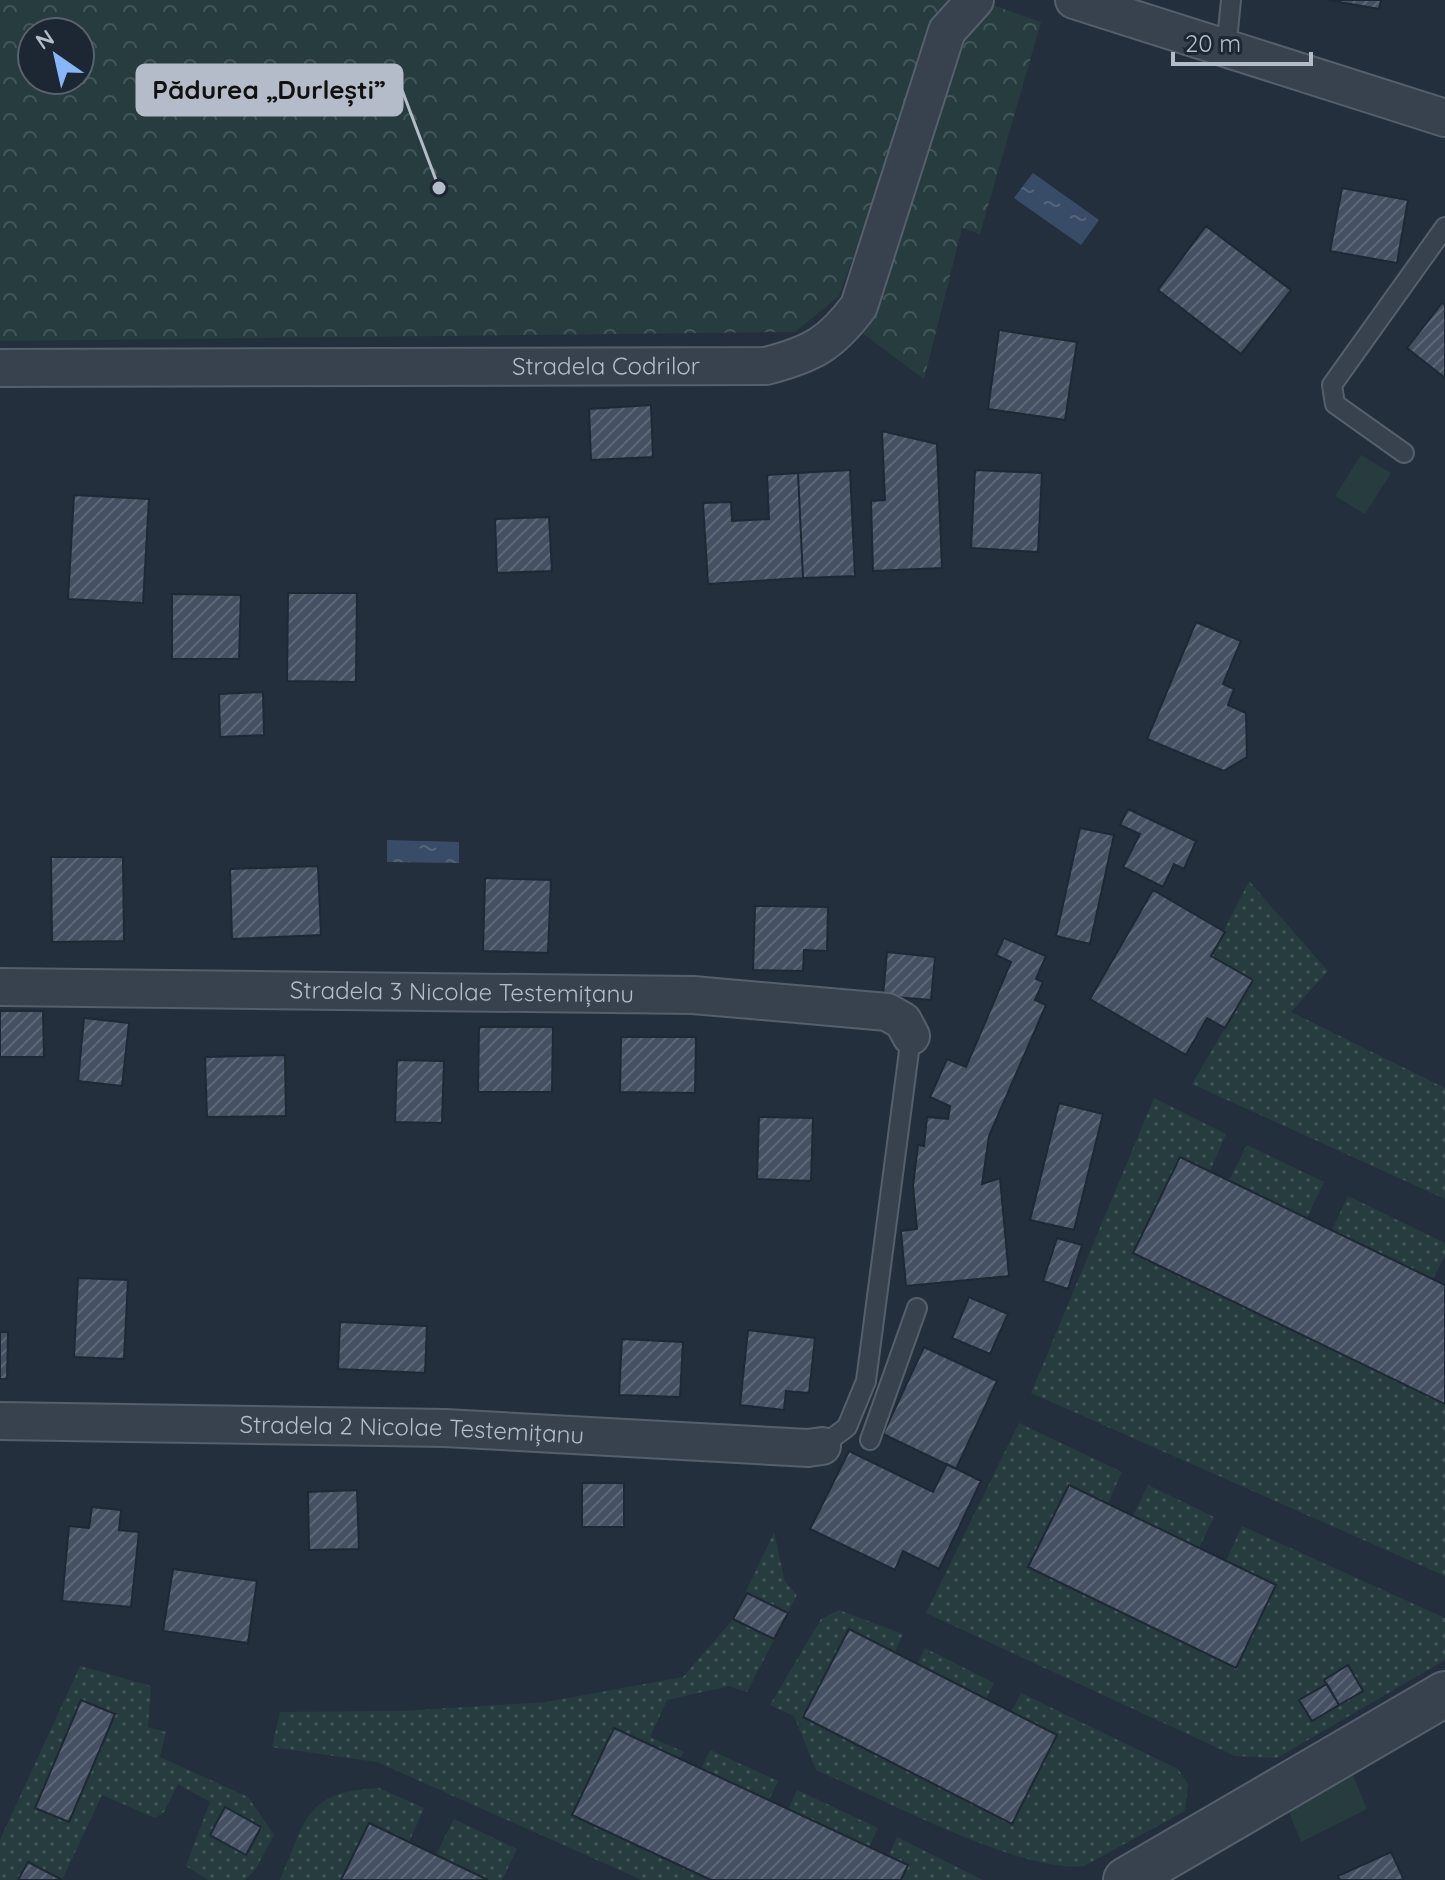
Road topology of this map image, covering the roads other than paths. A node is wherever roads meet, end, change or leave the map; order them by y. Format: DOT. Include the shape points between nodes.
graph roads {
  1 [pos="975,0"];
  2 [pos="1074,0"];
  3 [pos="1231,0"];
  4 [pos="1226,51"];
  5 [pos="1445,118"];
  6 [pos="1445,227"];
  7 [pos="0,368"];
  8 [pos="1404,453"];
  9 [pos="0,987"];
  10 [pos="911,1036"];
  11 [pos="917,1308"];
  12 [pos="0,1421"];
  13 [pos="870,1440"];
  14 [pos="822,1446"];
  15 [pos="1445,1694"];
  16 [pos="1126,1880"];
  1 -- 7 [label="street, Stradela Codrilor" via="947,31 859,306 839,333 807,356 766,366"];
  2 -- 4 [label="street"];
  3 -- 4 [label="lane"];
  4 -- 5 [label="street"];
  6 -- 8 [label="lane" via="1332,385 1335,404"];
  9 -- 10 [label="street, Stradela 3 Nicolae Testemițanu" via="693,995 887,1012 903,1021"];
  10 -- 14 [label="lane" via="866,1381 847,1427"];
  11 -- 13 [label="lane"];
  12 -- 14 [label="street, Stradela 2 Nicolae Testemițanu" via="445,1428"];
  15 -- 16 [label="street"];
}
